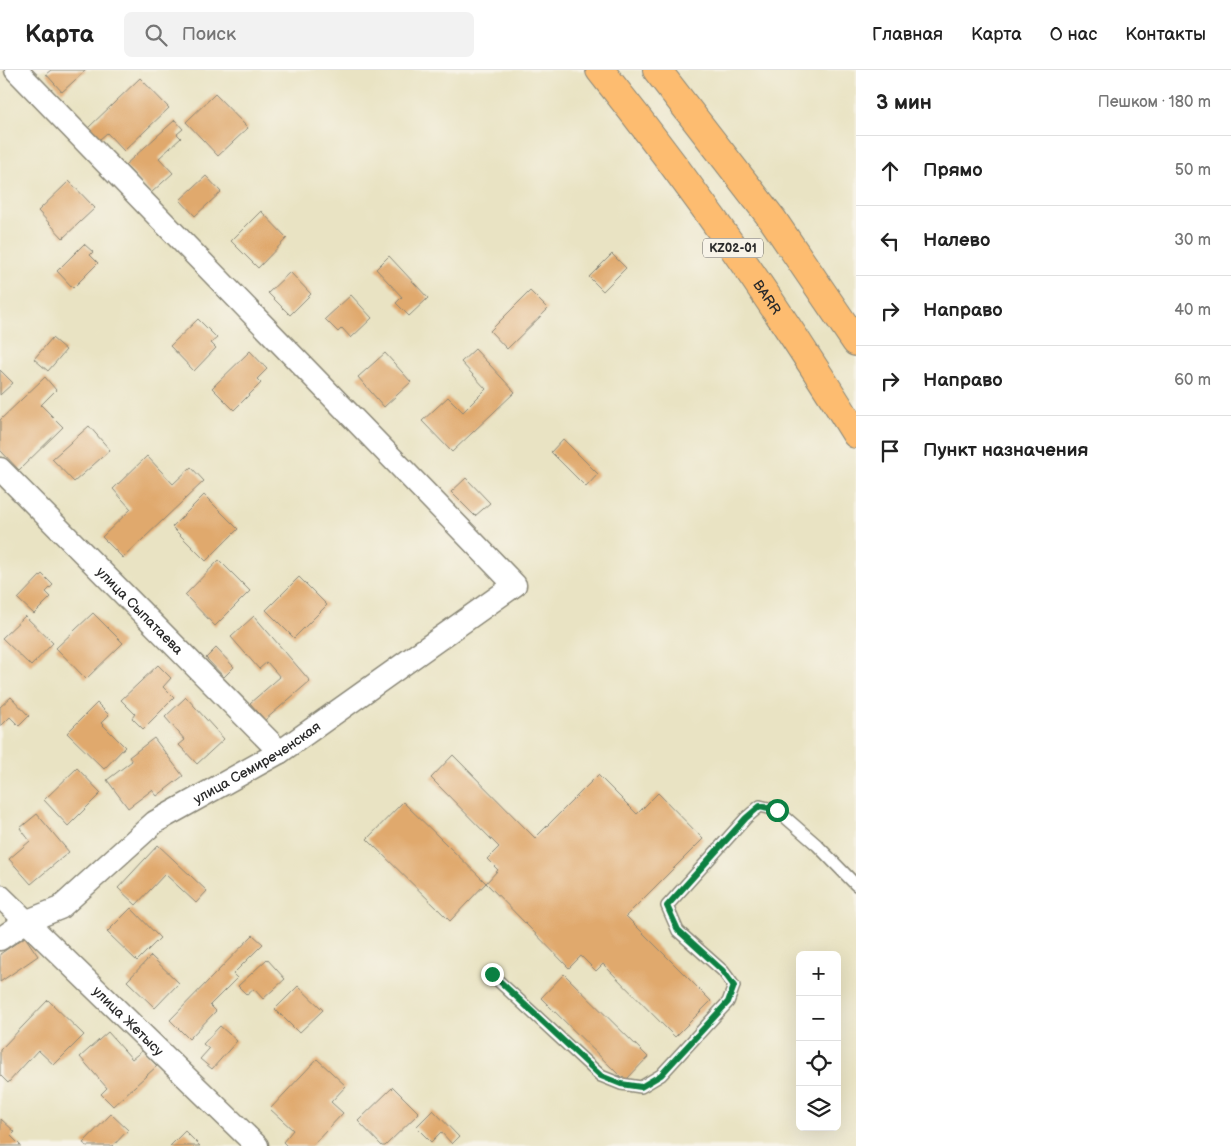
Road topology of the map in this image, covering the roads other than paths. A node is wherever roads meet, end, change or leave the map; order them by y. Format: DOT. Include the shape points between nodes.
graph roads {
  1 [pos="16,70"];
  2 [pos="600,70"];
  3 [pos="657,70"];
  4 [pos="856,342"];
  5 [pos="856,434"];
  6 [pos="0,469"];
  7 [pos="280,752"];
  8 [pos="856,885"];
  9 [pos="0,896"];
  10 [pos="25,922"];
  11 [pos="0,939"];
  12 [pos="492,974"];
  13 [pos="257,1146"];
  1 -- 7 [label="street, улица Семиреченская" via="515,585"];
  2 -- 5 [label="highway, BARR / KZ02-01" via="716,224 790,330"];
  3 -- 4 [label="highway, KZ02-01" via="773,220"];
  6 -- 7 [label="street, улица Сыпатаева"];
  7 -- 10 [label="street, улица Семиреченская" via="155,822 60,908"];
  8 -- 12 [label="lane" via="777,810 760,806 746,818 667,906 678,930 718,966 734,986 728,1002 661,1075 641,1087 601,1076"];
  9 -- 10 [label="street, улица Жетысу"];
  10 -- 11 [label="street, улица Семиреченская"];
  10 -- 13 [label="street, улица Жетысу"];
}
